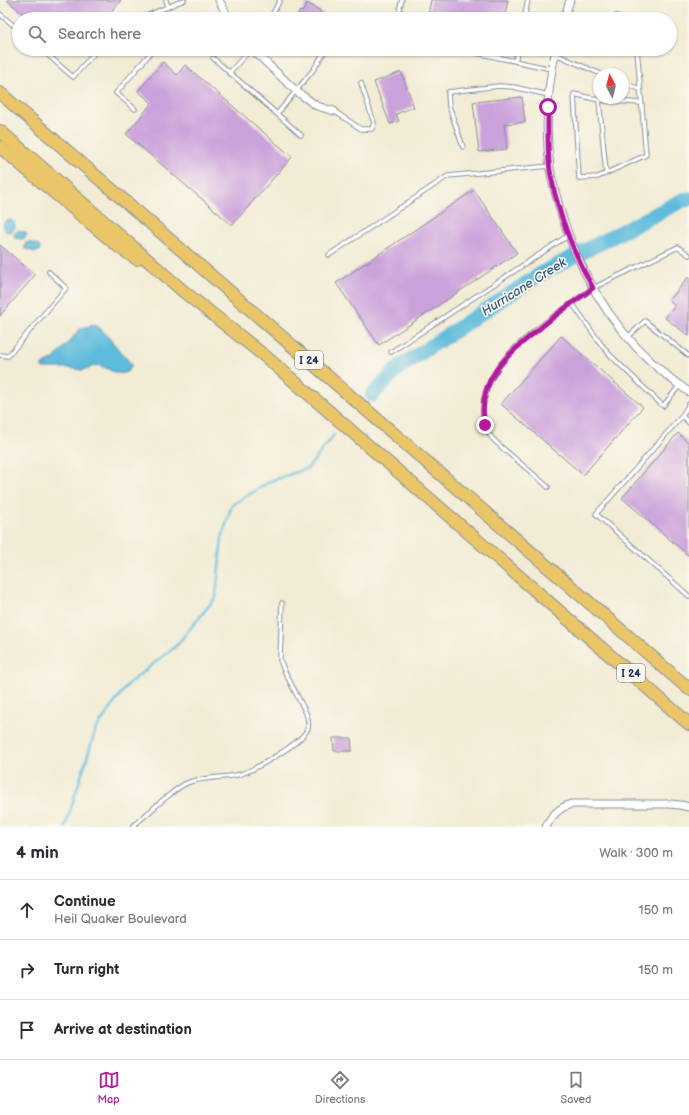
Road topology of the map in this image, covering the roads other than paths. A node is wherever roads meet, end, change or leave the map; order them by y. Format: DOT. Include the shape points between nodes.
graph roads {
  1 [pos="166,0"];
  2 [pos="184,0"];
  3 [pos="219,0"];
  4 [pos="280,0"];
  5 [pos="402,0"];
  6 [pos="528,0"];
  7 [pos="570,0"];
  8 [pos="168,7"];
  9 [pos="156,12"];
  10 [pos="225,12"];
  11 [pos="274,12"];
  12 [pos="400,12"];
  13 [pos="525,12"];
  14 [pos="566,12"];
  15 [pos="0,14"];
  16 [pos="12,24"];
  17 [pos="49,56"];
  18 [pos="92,56"];
  19 [pos="148,56"];
  20 [pos="245,56"];
  21 [pos="258,56"];
  22 [pos="322,56"];
  23 [pos="491,56"];
  24 [pos="516,56"];
  25 [pos="555,56"];
  26 [pos="564,56"];
  27 [pos="638,56"];
  28 [pos="213,58"];
  29 [pos="515,61"];
  30 [pos="552,69"];
  31 [pos="593,70"];
  32 [pos="230,73"];
  33 [pos="361,83"];
  34 [pos="629,84"];
  35 [pos="640,89"];
  36 [pos="296,91"];
  37 [pos="0,93"];
  38 [pos="549,95"];
  39 [pos="593,99"];
  40 [pos="629,102"];
  41 [pos="642,103"];
  42 [pos="599,104"];
  43 [pos="135,109"];
  44 [pos="334,111"];
  45 [pos="277,114"];
  46 [pos="0,131"];
  47 [pos="301,135"];
  48 [pos="0,147"];
  49 [pos="463,147"];
  50 [pos="550,166"];
  51 [pos="606,173"];
  52 [pos="569,235"];
  53 [pos="330,255"];
  54 [pos="689,256"];
  55 [pos="49,272"];
  56 [pos="593,288"];
  57 [pos="184,292"];
  58 [pos="572,303"];
  59 [pos="627,337"];
  60 [pos="391,352"];
  61 [pos="0,355"];
  62 [pos="689,356"];
  63 [pos="680,385"];
  64 [pos="689,392"];
  65 [pos="689,404"];
  66 [pos="682,416"];
  67 [pos="689,422"];
  68 [pos="548,486"];
  69 [pos="689,596"];
  70 [pos="282,603"];
  71 [pos="689,689"];
  72 [pos="689,724"];
  73 [pos="689,807"];
  74 [pos="132,827"];
  75 [pos="546,827"];
  1 -- 8 [label="lane"];
  2 -- 8 [label="lane"];
  3 -- 10 [label="street"];
  4 -- 11 [label="lane"];
  5 -- 12 [label="lane"];
  6 -- 13 [label="lane"];
  7 -- 14 [label="street"];
  8 -- 9 [label="lane"];
  15 -- 16 [label="lane"];
  17 -- 18 [label="lane" via="73,77"];
  19 -- 43 [label="lane" via="116,93"];
  20 -- 32 [label="lane"];
  21 -- 36 [label="street"];
  22 -- 36 [label="lane"];
  23 -- 29 [label="lane"];
  24 -- 29 [label="lane"];
  25 -- 30 [label="street"];
  26 -- 31 [label="lane"];
  27 -- 35 [label="lane"];
  28 -- 32 [label="lane"];
  29 -- 30 [label="lane"];
  30 -- 38 [label="street"];
  32 -- 45 [label="lane"];
  33 -- 44 [label="lane" via="374,124 372,129 361,129"];
  34 -- 35 [label="lane"];
  35 -- 41 [label="lane"];
  36 -- 44 [label="street" via="317,106"];
  36 -- 45 [label="lane"];
  37 -- 71 [label="highway, I 24"];
  38 -- 49 [label="lane" via="499,86 448,92 449,106"];
  38 -- 50 [label="street"];
  39 -- 51 [label="lane" via="574,94 579,178 598,177"];
  40 -- 41 [label="lane"];
  41 -- 51 [label="lane" via="646,155"];
  42 -- 51 [label="lane"];
  45 -- 47 [label="lane"];
  46 -- 57 [label="highway, I 24"];
  48 -- 57 [label="highway" via="119,247"];
  50 -- 52 [label="street"];
  50 -- 53 [label="lane" via="448,176"];
  52 -- 56 [label="street" via="578,260"];
  52 -- 60 [label="lane"];
  54 -- 56 [label="lane" via="678,247"];
  55 -- 61 [label="lane" via="66,288 8,356"];
  56 -- 58 [label="lane"];
  56 -- 59 [label="street"];
  57 -- 72 [label="highway, I 24" via="266,357"];
  58 -- 63 [label="lane" via="610,354 663,406"];
  58 -- 68 [label="lane" via="507,356 491,379 483,403 483,418 493,439"];
  59 -- 62 [label="lane" via="645,321"];
  59 -- 63 [label="street" via="647,359"];
  63 -- 64 [label="street"];
  65 -- 66 [label="lane"];
  66 -- 67 [label="lane"];
  66 -- 69 [label="lane" via="596,514"];
  70 -- 74 [label="lane" via="280,660 306,712 307,730 284,751 258,767 237,775 182,785"];
  73 -- 75 [label="street" via="669,804 571,804 553,814"];
}
